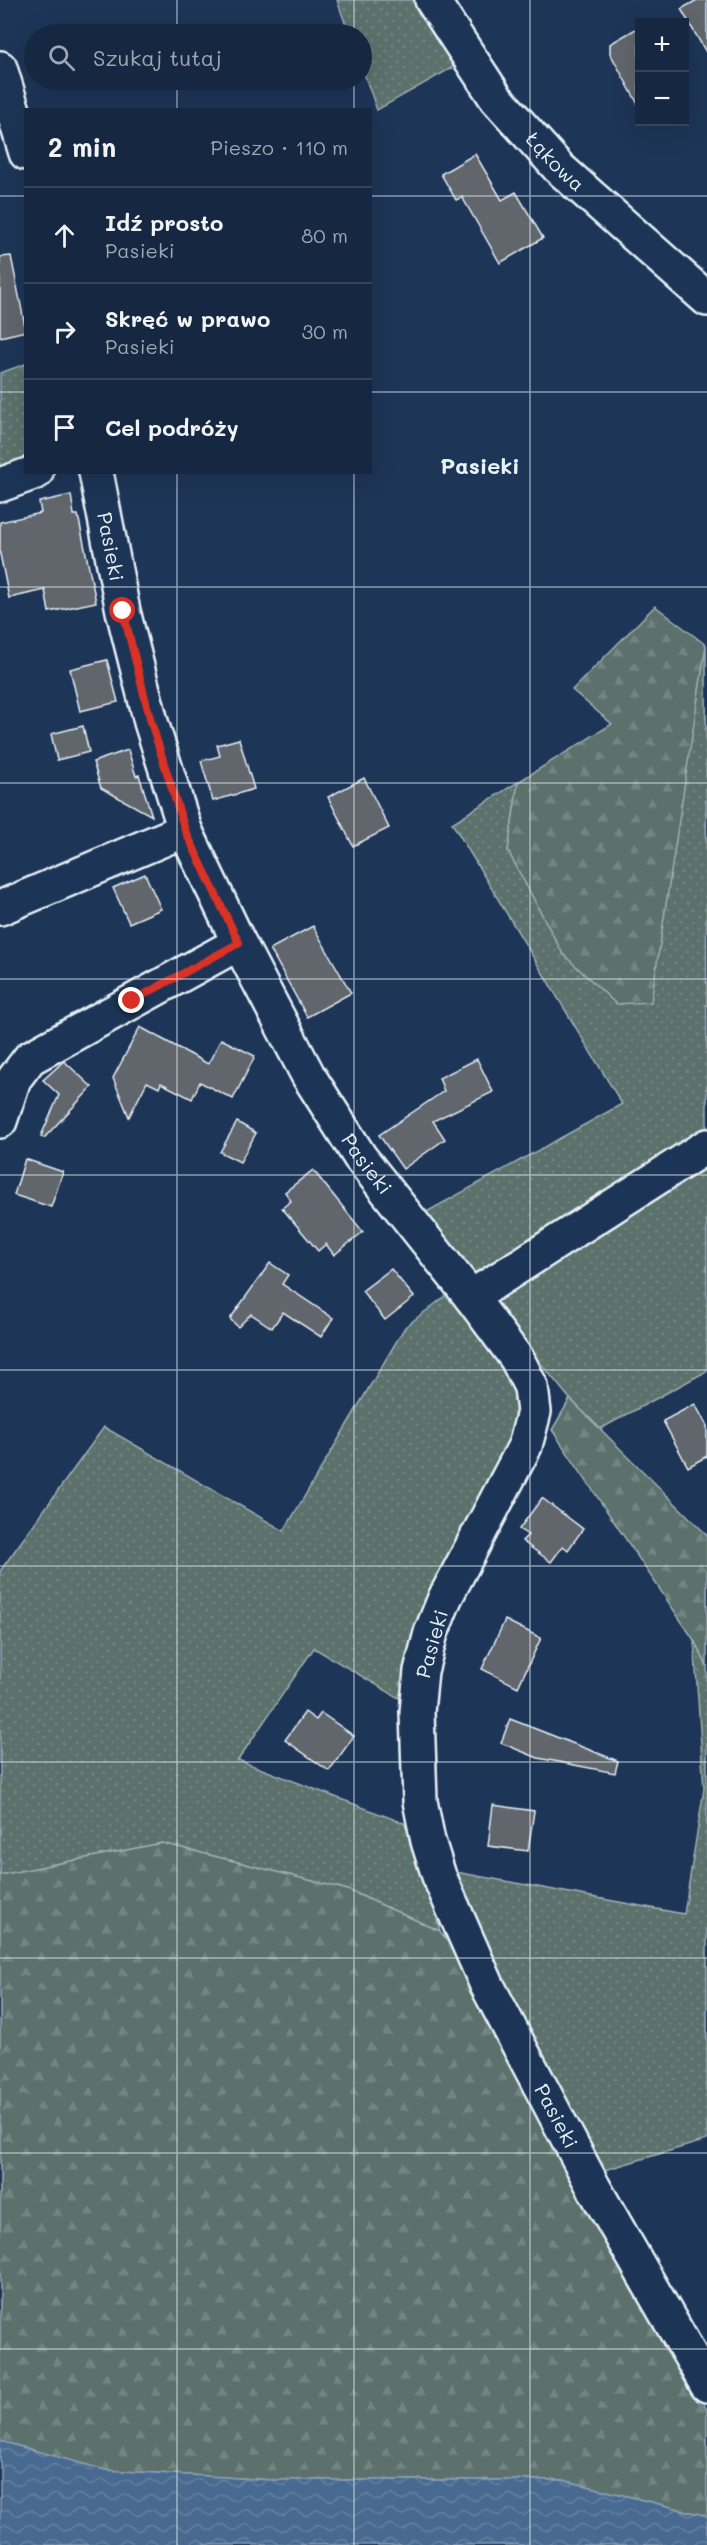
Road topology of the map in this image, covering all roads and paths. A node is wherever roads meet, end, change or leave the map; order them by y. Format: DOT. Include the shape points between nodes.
graph roads {
  1 [pos="432,0"];
  2 [pos="0,68"];
  3 [pos="24,146"];
  4 [pos="707,298"];
  5 [pos="30,474"];
  6 [pos="96,474"];
  7 [pos="0,485"];
  8 [pos="185,830"];
  9 [pos="0,908"];
  10 [pos="239,943"];
  11 [pos="0,1121"];
  12 [pos="707,1146"];
  13 [pos="471,1297"];
  14 [pos="707,2385"];
  1 -- 4 [label="street, Łąkowa" via="496,98 559,168"];
  2 -- 3 [label="street"];
  5 -- 7 [label="street"];
  6 -- 8 [label="street, Pasieki" via="151,722"];
  8 -- 9 [label="street"];
  8 -- 10 [label="street, Pasieki"];
  10 -- 11 [label="street" via="30,1058 14,1079"];
  10 -- 13 [label="street, Pasieki" via="308,1075 360,1157"];
  12 -- 13 [label="street"];
  13 -- 14 [label="street, Pasieki" via="517,1359 531,1387 534,1412 525,1446 445,1598 421,1671 417,1712 420,1801 428,1841 439,1876 487,1984 594,2188"];
}
